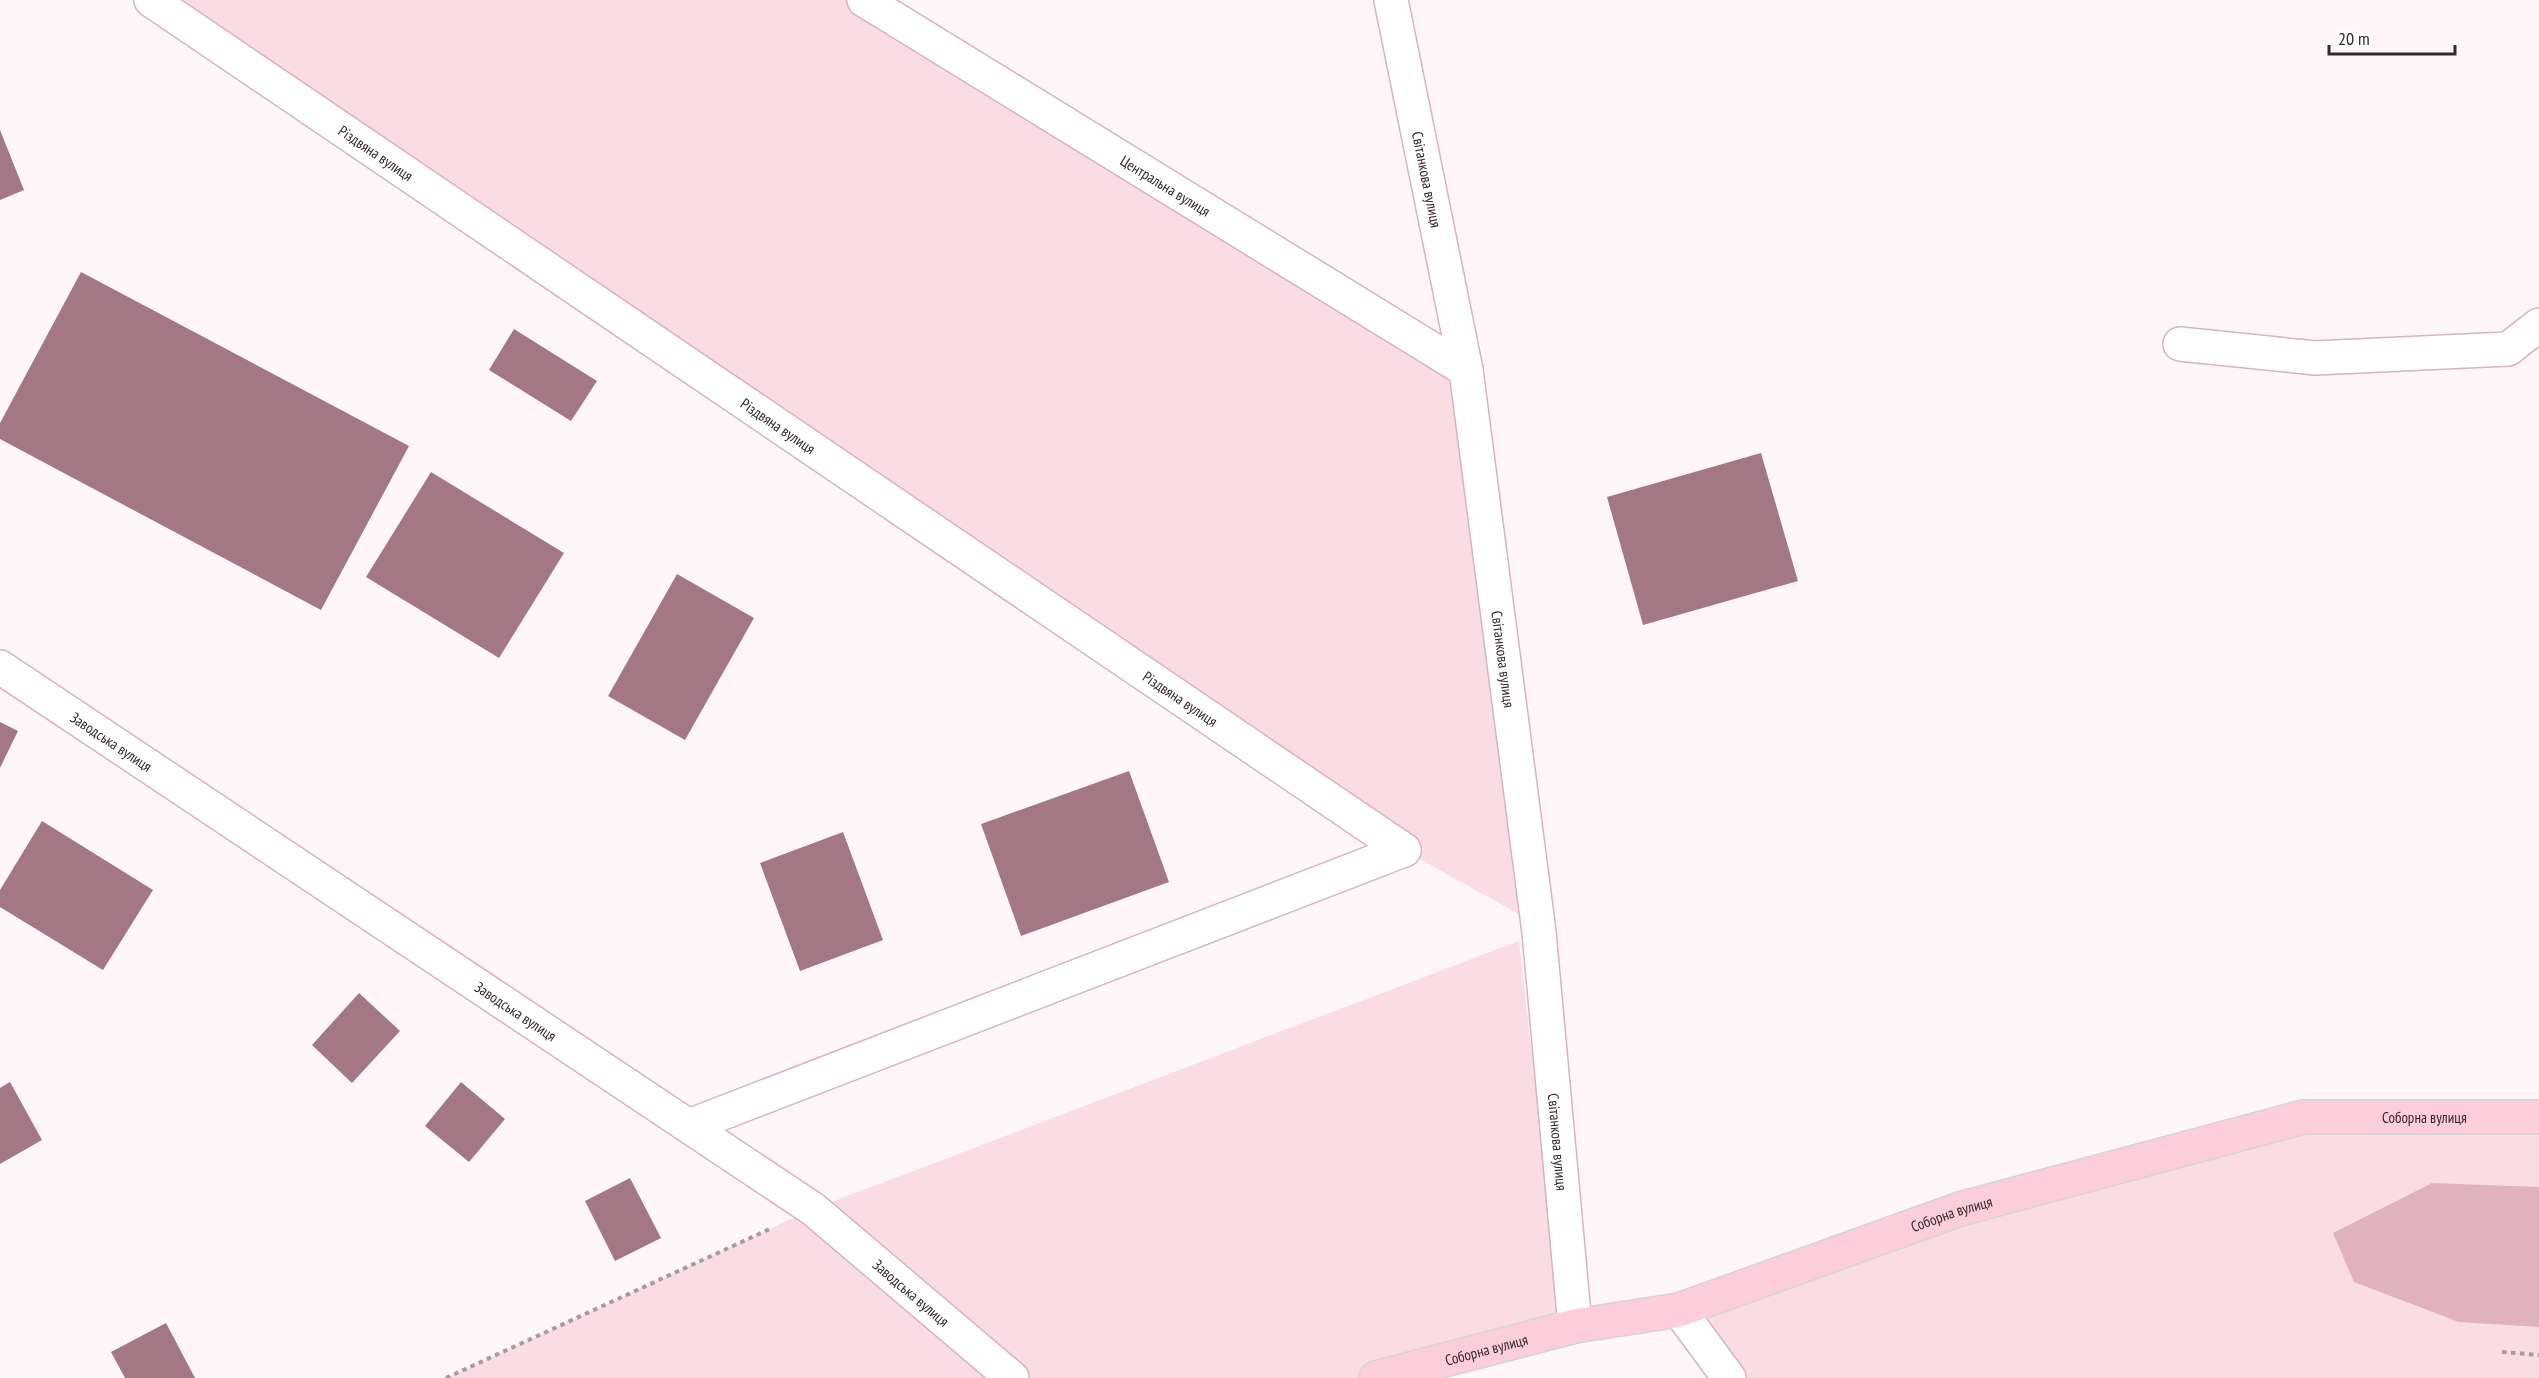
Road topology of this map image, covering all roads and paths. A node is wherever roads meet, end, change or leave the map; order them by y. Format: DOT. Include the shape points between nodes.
graph roads {
  1 [pos="151,0"];
  2 [pos="864,0"];
  3 [pos="1391,0"];
  4 [pos="2539,325"];
  5 [pos="2180,344"];
  6 [pos="1466,370"];
  7 [pos="0,668"];
  8 [pos="2539,1117"];
  9 [pos="689,1126"];
  10 [pos="813,1209"];
  11 [pos="1679,1310"];
  12 [pos="1575,1326"];
  13 [pos="2502,1352"];
  14 [pos="2539,1355"];
  15 [pos="446,1378"];
  16 [pos="1012,1378"];
  17 [pos="1376,1378"];
  18 [pos="1730,1378"];
  1 -- 9 [label="street, Різдвяна вулиця" via="1404,850"];
  2 -- 6 [label="street, Центральна вулиця"];
  3 -- 6 [label="street, Світанкова вулиця"];
  4 -- 5 [label="street" via="2508,349 2315,358"];
  6 -- 12 [label="street, Світанкова вулиця" via="1539,932"];
  7 -- 9 [label="street, Заводська вулиця"];
  8 -- 11 [label="main road, Соборна вулиця" via="2303,1117 1960,1209"];
  9 -- 10 [label="street, Заводська вулиця"];
  10 -- 15 [label="path"];
  10 -- 16 [label="street, Заводська вулиця"];
  11 -- 12 [label="main road, Соборна вулиця"];
  11 -- 18 [label="street"];
  12 -- 17 [label="main road, Соборна вулиця"];
  13 -- 14 [label="path"];
}
